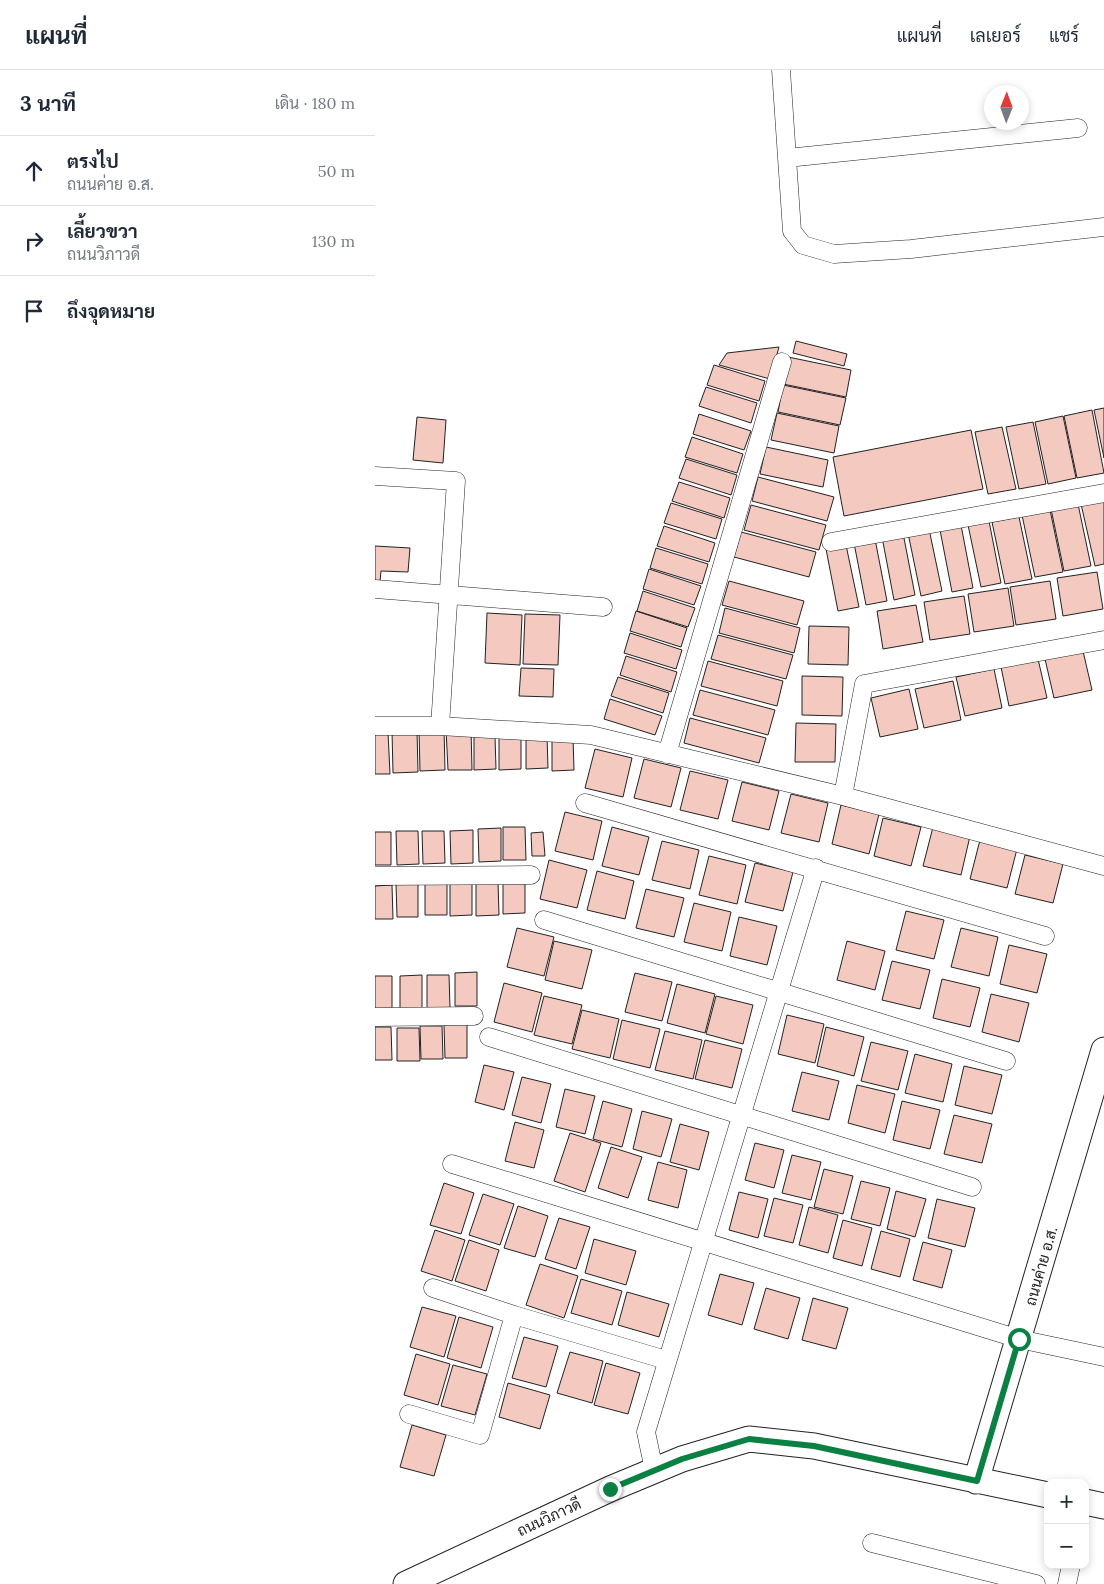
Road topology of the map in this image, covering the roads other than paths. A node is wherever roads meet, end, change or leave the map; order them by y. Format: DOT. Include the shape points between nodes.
graph roads {
  1 [pos="781,70"];
  2 [pos="1079,128"];
  3 [pos="787,158"];
  4 [pos="1104,227"];
  5 [pos="782,362"];
  6 [pos="375,476"];
  7 [pos="1104,493"];
  8 [pos="831,542"];
  9 [pos="375,589"];
  10 [pos="448,595"];
  11 [pos="603,607"];
  12 [pos="1104,640"];
  13 [pos="375,726"];
  14 [pos="440,726"];
  15 [pos="667,754"];
  16 [pos="843,796"];
  17 [pos="585,803"];
  18 [pos="1104,866"];
  19 [pos="816,868"];
  20 [pos="531,875"];
  21 [pos="375,876"];
  22 [pos="543,920"];
  23 [pos="1045,936"];
  24 [pos="779,992"];
  25 [pos="474,1016"];
  26 [pos="375,1017"];
  27 [pos="489,1037"];
  28 [pos="1104,1050"];
  29 [pos="1006,1060"];
  30 [pos="741,1116"];
  31 [pos="452,1164"];
  32 [pos="973,1187"];
  33 [pos="703,1243"];
  34 [pos="433,1288"];
  35 [pos="514,1316"];
  36 [pos="1019,1339"];
  37 [pos="1104,1357"];
  38 [pos="667,1360"];
  39 [pos="409,1414"];
  40 [pos="654,1470"];
  41 [pos="977,1481"];
  42 [pos="1044,1494"];
  43 [pos="872,1543"];
  44 [pos="1070,1569"];
  45 [pos="405,1584"];
  46 [pos="1037,1584"];
  47 [pos="1067,1584"];
  1 -- 3 [label="street"];
  2 -- 3 [label="street"];
  3 -- 4 [label="street" via="792,231 803,245 834,254 911,249"];
  5 -- 15 [label="street"];
  6 -- 10 [label="street" via="456,481"];
  7 -- 8 [label="street"];
  9 -- 10 [label="street"];
  10 -- 11 [label="street"];
  10 -- 14 [label="street"];
  12 -- 16 [label="street" via="864,684"];
  13 -- 14 [label="street"];
  14 -- 15 [label="street" via="591,735"];
  15 -- 16 [label="street"];
  16 -- 18 [label="street"];
  17 -- 19 [label="street"];
  19 -- 23 [label="street"];
  19 -- 24 [label="street"];
  20 -- 21 [label="street"];
  22 -- 24 [label="street"];
  24 -- 29 [label="street"];
  24 -- 30 [label="street"];
  25 -- 26 [label="street"];
  27 -- 30 [label="street"];
  28 -- 36 [label="street, ถนนค่าย อ.ส."];
  30 -- 32 [label="street"];
  30 -- 33 [label="street"];
  31 -- 33 [label="street"];
  33 -- 36 [label="street"];
  33 -- 38 [label="street"];
  34 -- 35 [label="street"];
  35 -- 38 [label="street"];
  35 -- 39 [label="street" via="480,1435"];
  36 -- 37 [label="street"];
  36 -- 41 [label="street, ถนนค่าย อ.ส."];
  38 -- 40 [label="street" via="646,1432"];
  40 -- 41 [label="street, ถนนวิภาวดี" via="749,1439 814,1446"];
  40 -- 45 [label="street, ถนนวิภาวดี"];
  41 -- 42 [label="street, ถนนวิภาวดี"];
  43 -- 46 [label="street"];
  44 -- 47 [label="street"];
}
